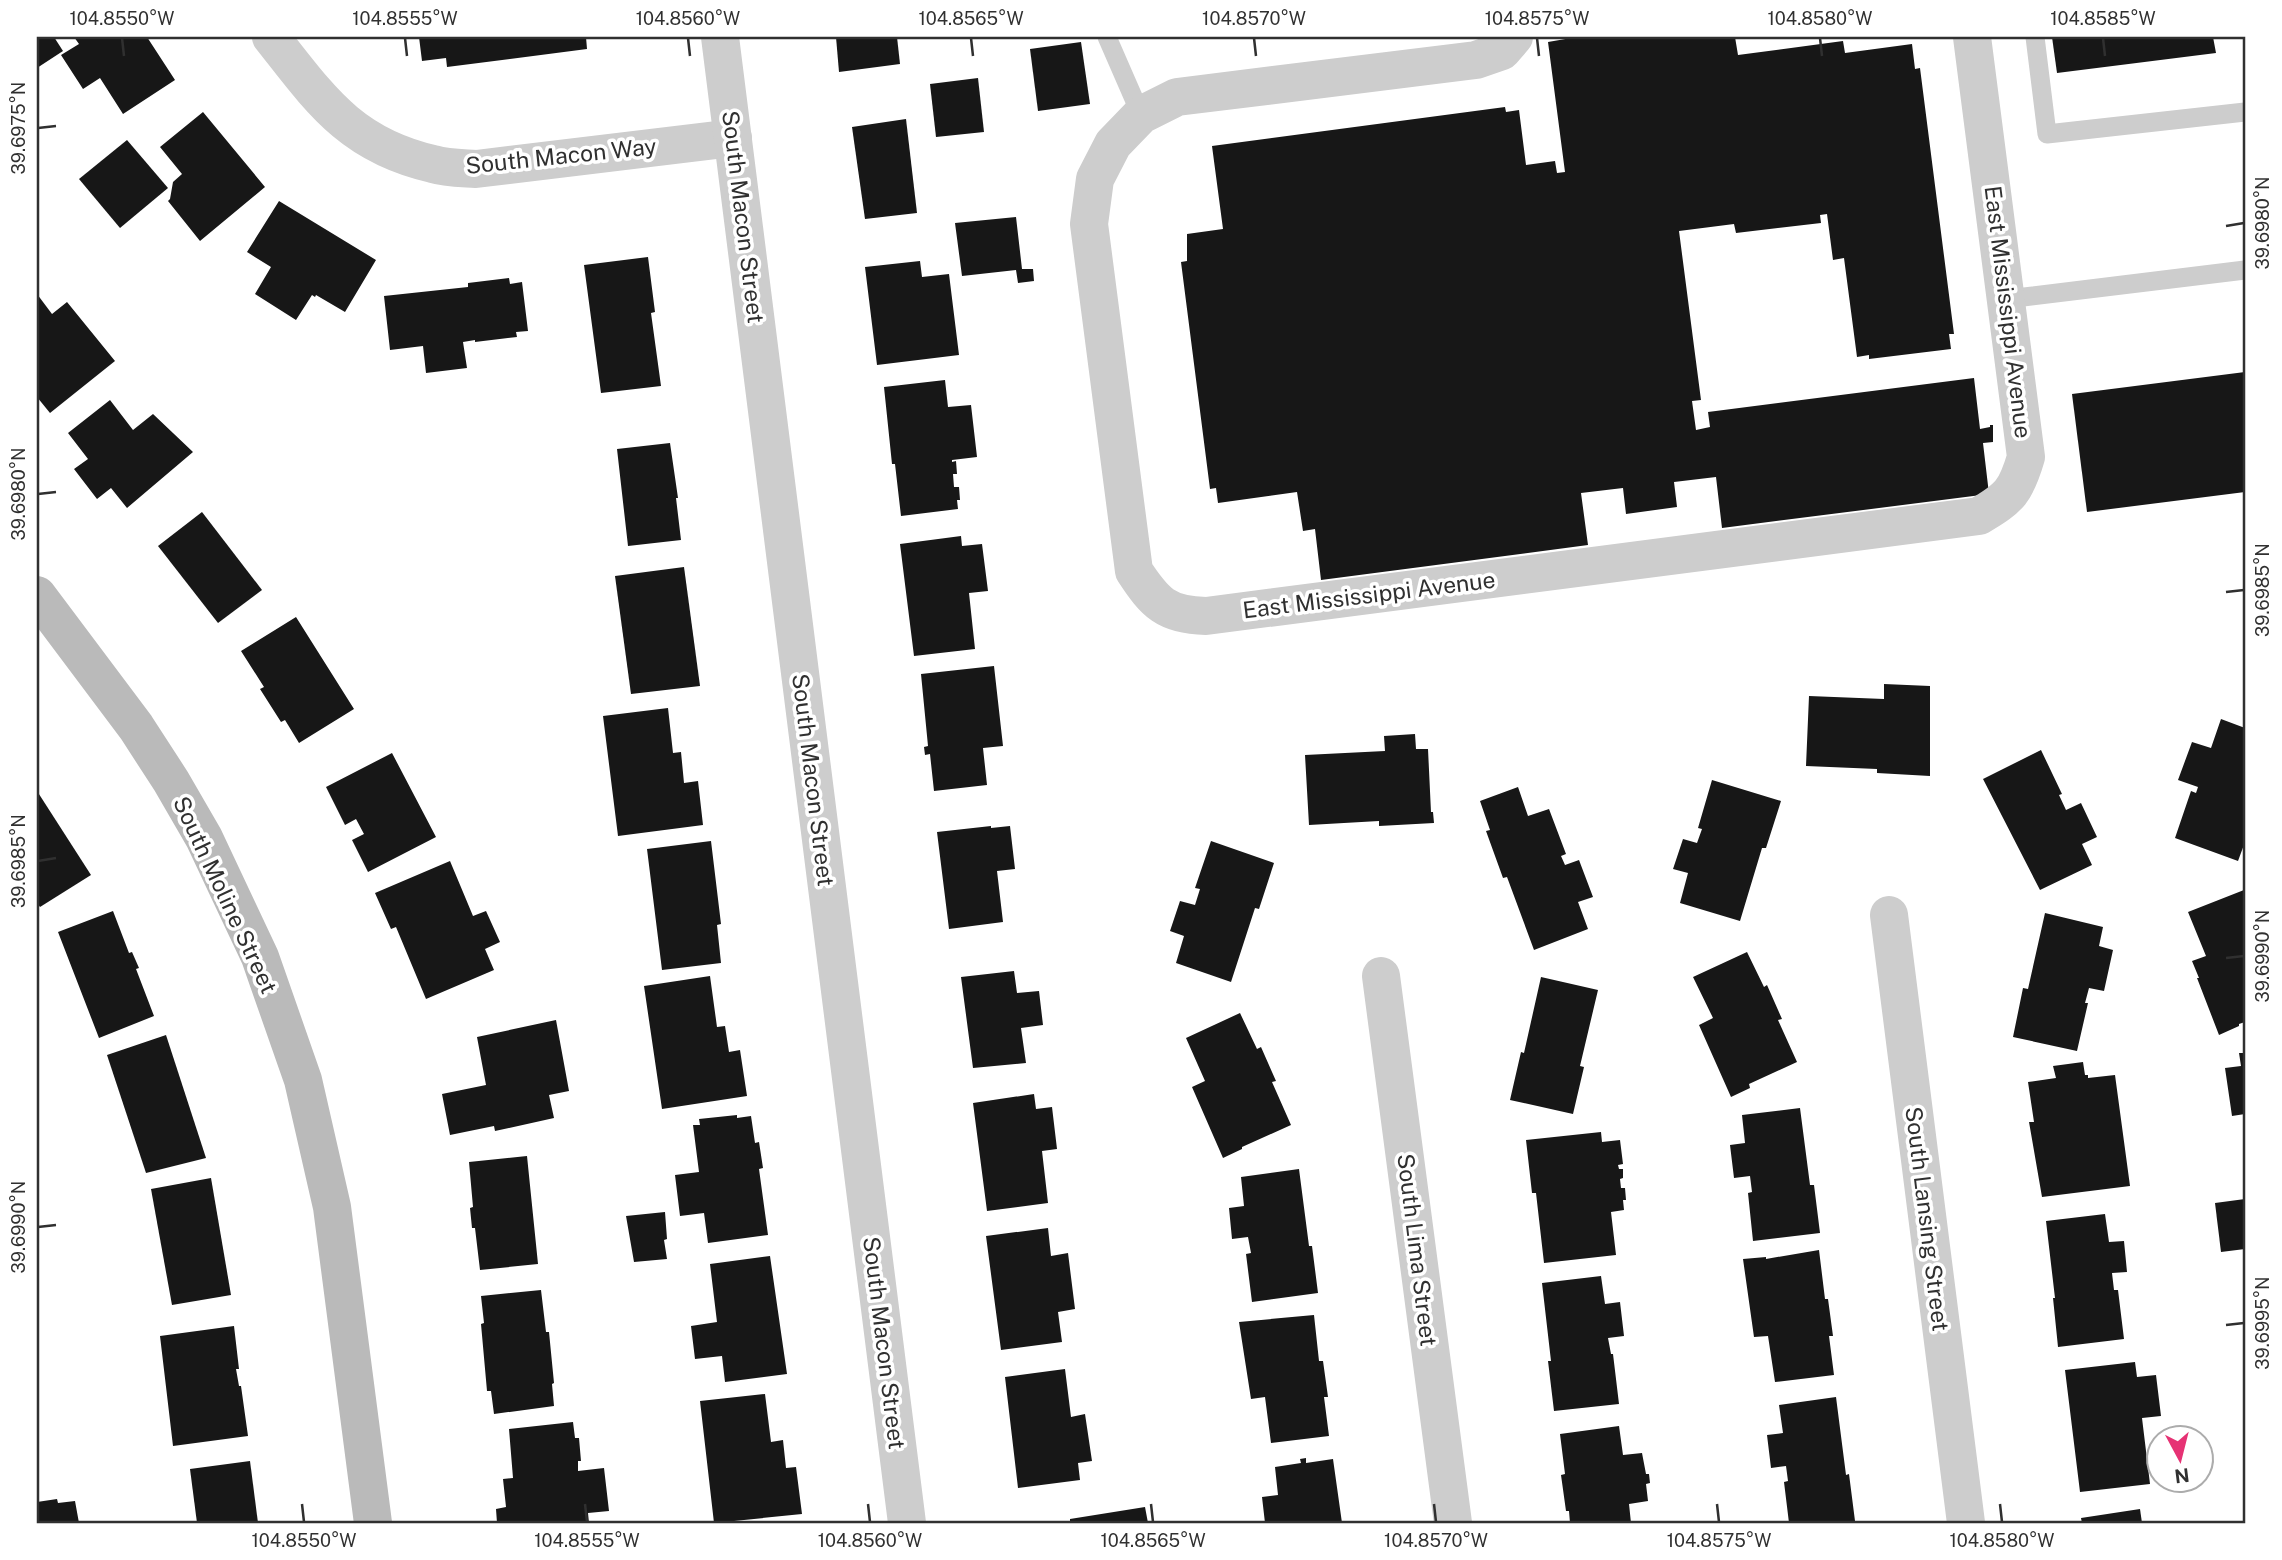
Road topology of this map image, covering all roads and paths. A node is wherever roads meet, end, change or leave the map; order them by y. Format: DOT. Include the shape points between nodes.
graph roads {
  1 [pos="271,37"];
  2 [pos="720,37"];
  3 [pos="1107,37"];
  4 [pos="1514,37"];
  5 [pos="1972,37"];
  6 [pos="2035,37"];
  7 [pos="2245,111"];
  8 [pos="1141,116"];
  9 [pos="733,138"];
  10 [pos="2245,270"];
  11 [pos="2007,299"];
  12 [pos="37,595"];
  13 [pos="1889,915"];
  14 [pos="1381,976"];
  15 [pos="373,1523"];
  16 [pos="907,1523"];
  17 [pos="1453,1523"];
  18 [pos="1966,1523"];
  1 -- 9 [label="street, South Macon Way" via="319,99 357,133 394,153 434,165 476,169"];
  2 -- 9 [label="street, South Macon Street"];
  3 -- 8 [label="lane"];
  4 -- 8 [label="street, East Mississippi Avenue" via="1502,51 1476,61 1177,97"];
  5 -- 11 [label="street, East Mississippi Avenue"];
  6 -- 7 [label="lane" via="2047,134"];
  8 -- 11 [label="street, East Mississippi Avenue" via="1113,144 1095,179 1089,224 1134,571 1151,597 1188,615 1979,516 2003,502 2018,483 2026,457"];
  9 -- 16 [label="street, South Macon Street"];
  10 -- 11 [label="lane"];
  12 -- 15 [label="street, South Moline Street" via="172,781 260,957 303,1080 332,1207"];
  13 -- 18 [label="street, South Lansing Street"];
  14 -- 17 [label="street, South Lima Street"];
}
